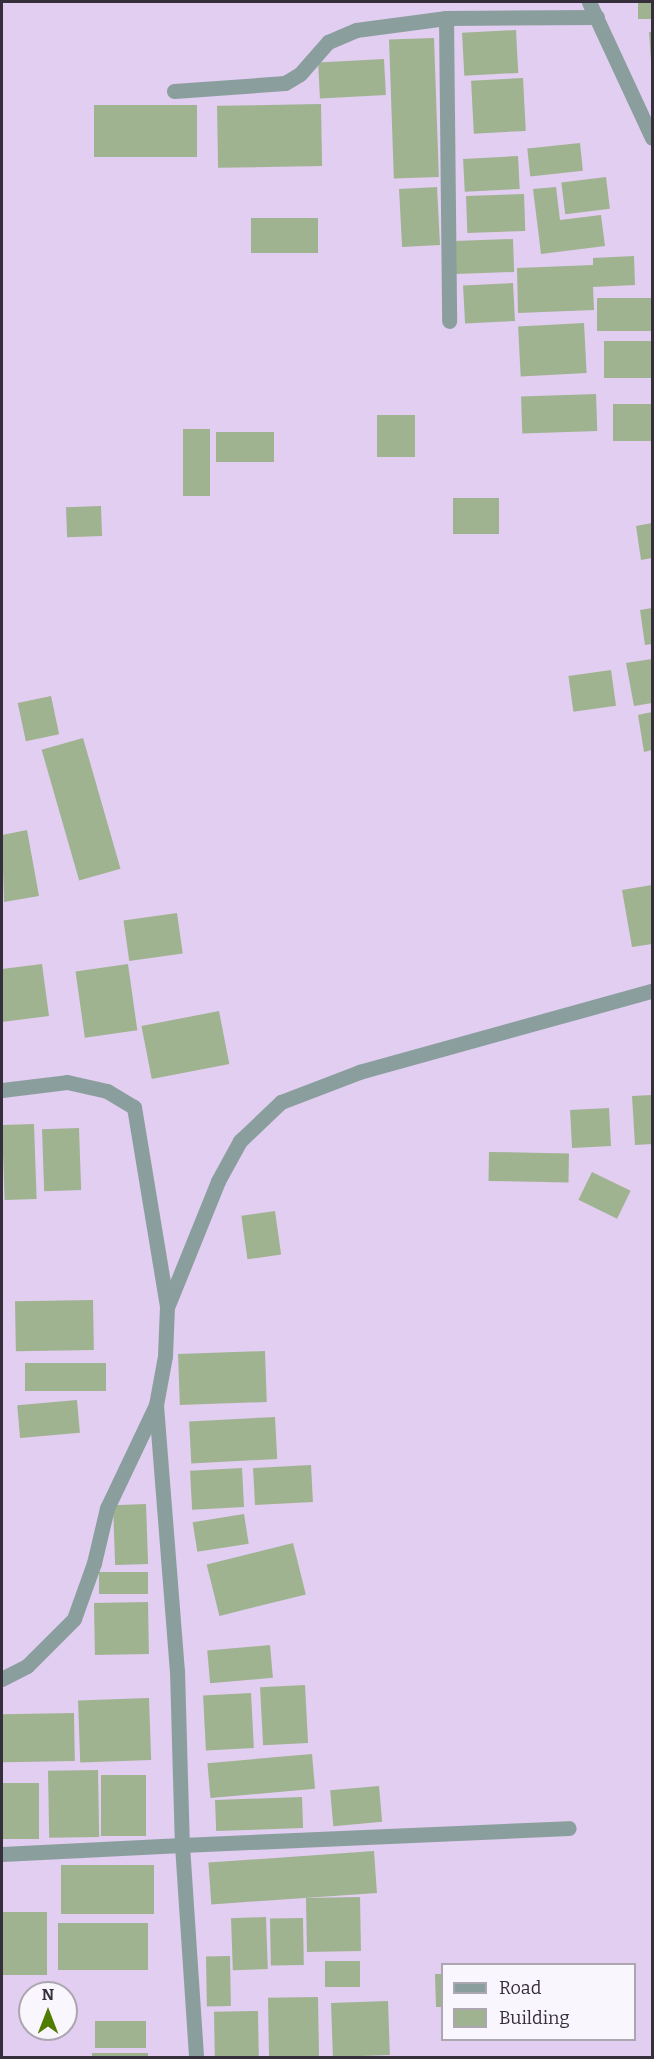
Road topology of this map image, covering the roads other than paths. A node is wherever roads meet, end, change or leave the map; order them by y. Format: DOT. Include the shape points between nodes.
graph roads {
  1 [pos="589,2"];
  2 [pos="597,17"];
  3 [pos="446,18"];
  4 [pos="174,91"];
  5 [pos="652,138"];
  6 [pos="449,321"];
  7 [pos="652,991"];
  8 [pos="2,1090"];
  9 [pos="167,1306"];
  10 [pos="156,1405"];
  11 [pos="2,1679"];
  12 [pos="569,1828"];
  13 [pos="182,1845"];
  14 [pos="2,1854"];
  15 [pos="196,2058"];
  1 -- 2 [label="street"];
  2 -- 3 [label="street"];
  2 -- 5 [label="street"];
  3 -- 4 [label="street" via="356,30 328,42 300,74 285,83"];
  3 -- 6 [label="street"];
  7 -- 9 [label="street" via="359,1072 281,1102 240,1140 218,1181"];
  8 -- 9 [label="street" via="67,1082 107,1091 134,1107"];
  9 -- 10 [label="street" via="165,1356"];
  10 -- 11 [label="street" via="107,1508 94,1563 74,1619 27,1666"];
  10 -- 13 [label="street" via="177,1670"];
  12 -- 13 [label="street"];
  13 -- 14 [label="street"];
  13 -- 15 [label="street"];
}
